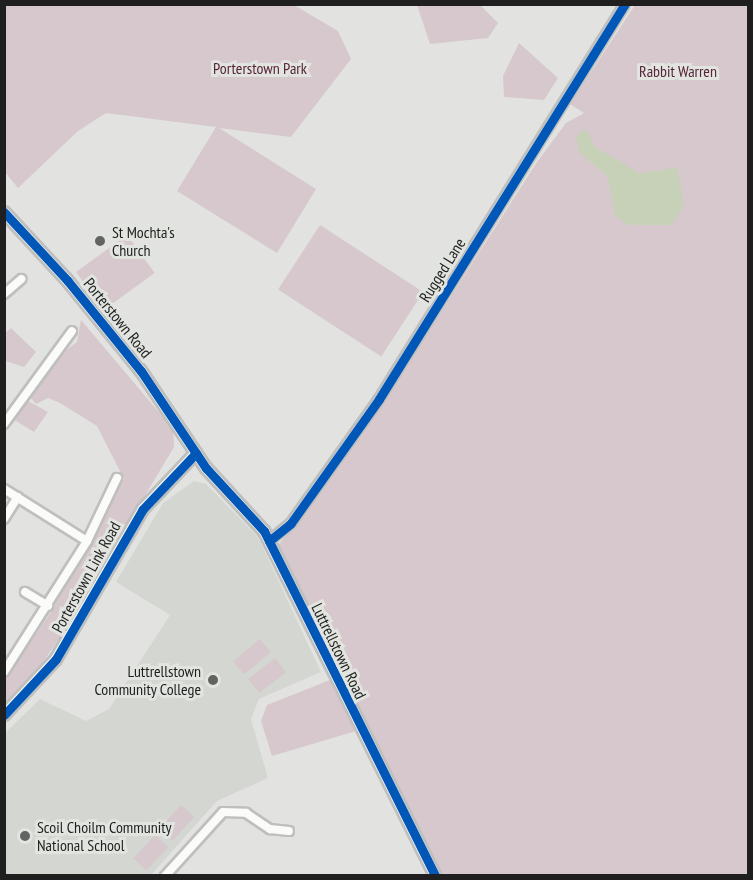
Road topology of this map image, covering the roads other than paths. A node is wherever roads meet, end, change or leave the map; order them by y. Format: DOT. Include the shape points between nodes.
graph roads {
  1 [pos="625,4"];
  2 [pos="4,212"];
  3 [pos="21,279"];
  4 [pos="4,294"];
  5 [pos="72,331"];
  6 [pos="4,424"];
  7 [pos="196,453"];
  8 [pos="117,478"];
  9 [pos="4,489"];
  10 [pos="18,497"];
  11 [pos="4,519"];
  12 [pos="87,541"];
  13 [pos="269,541"];
  14 [pos="25,592"];
  15 [pos="48,606"];
  16 [pos="6,669"];
  17 [pos="4,716"];
  18 [pos="289,831"];
  19 [pos="165,876"];
  20 [pos="435,876"];
  1 -- 13 [label="street, Rugged Lane" via="379,399 291,523"];
  2 -- 7 [label="street, Porterstown Road" via="67,280 141,371"];
  3 -- 4 [label="street"];
  5 -- 6 [label="street"];
  7 -- 13 [label="street, Luttrellstown Road"];
  7 -- 17 [label="street, Porterstown Link Road" via="142,509 56,659"];
  8 -- 12 [label="street"];
  9 -- 10 [label="street"];
  10 -- 11 [label="street"];
  10 -- 12 [label="street"];
  12 -- 15 [label="street"];
  13 -- 20 [label="street, Luttrellstown Road"];
  14 -- 15 [label="street"];
  15 -- 16 [label="street"];
  18 -- 19 [label="street" via="270,829 246,813 223,812"];
}
